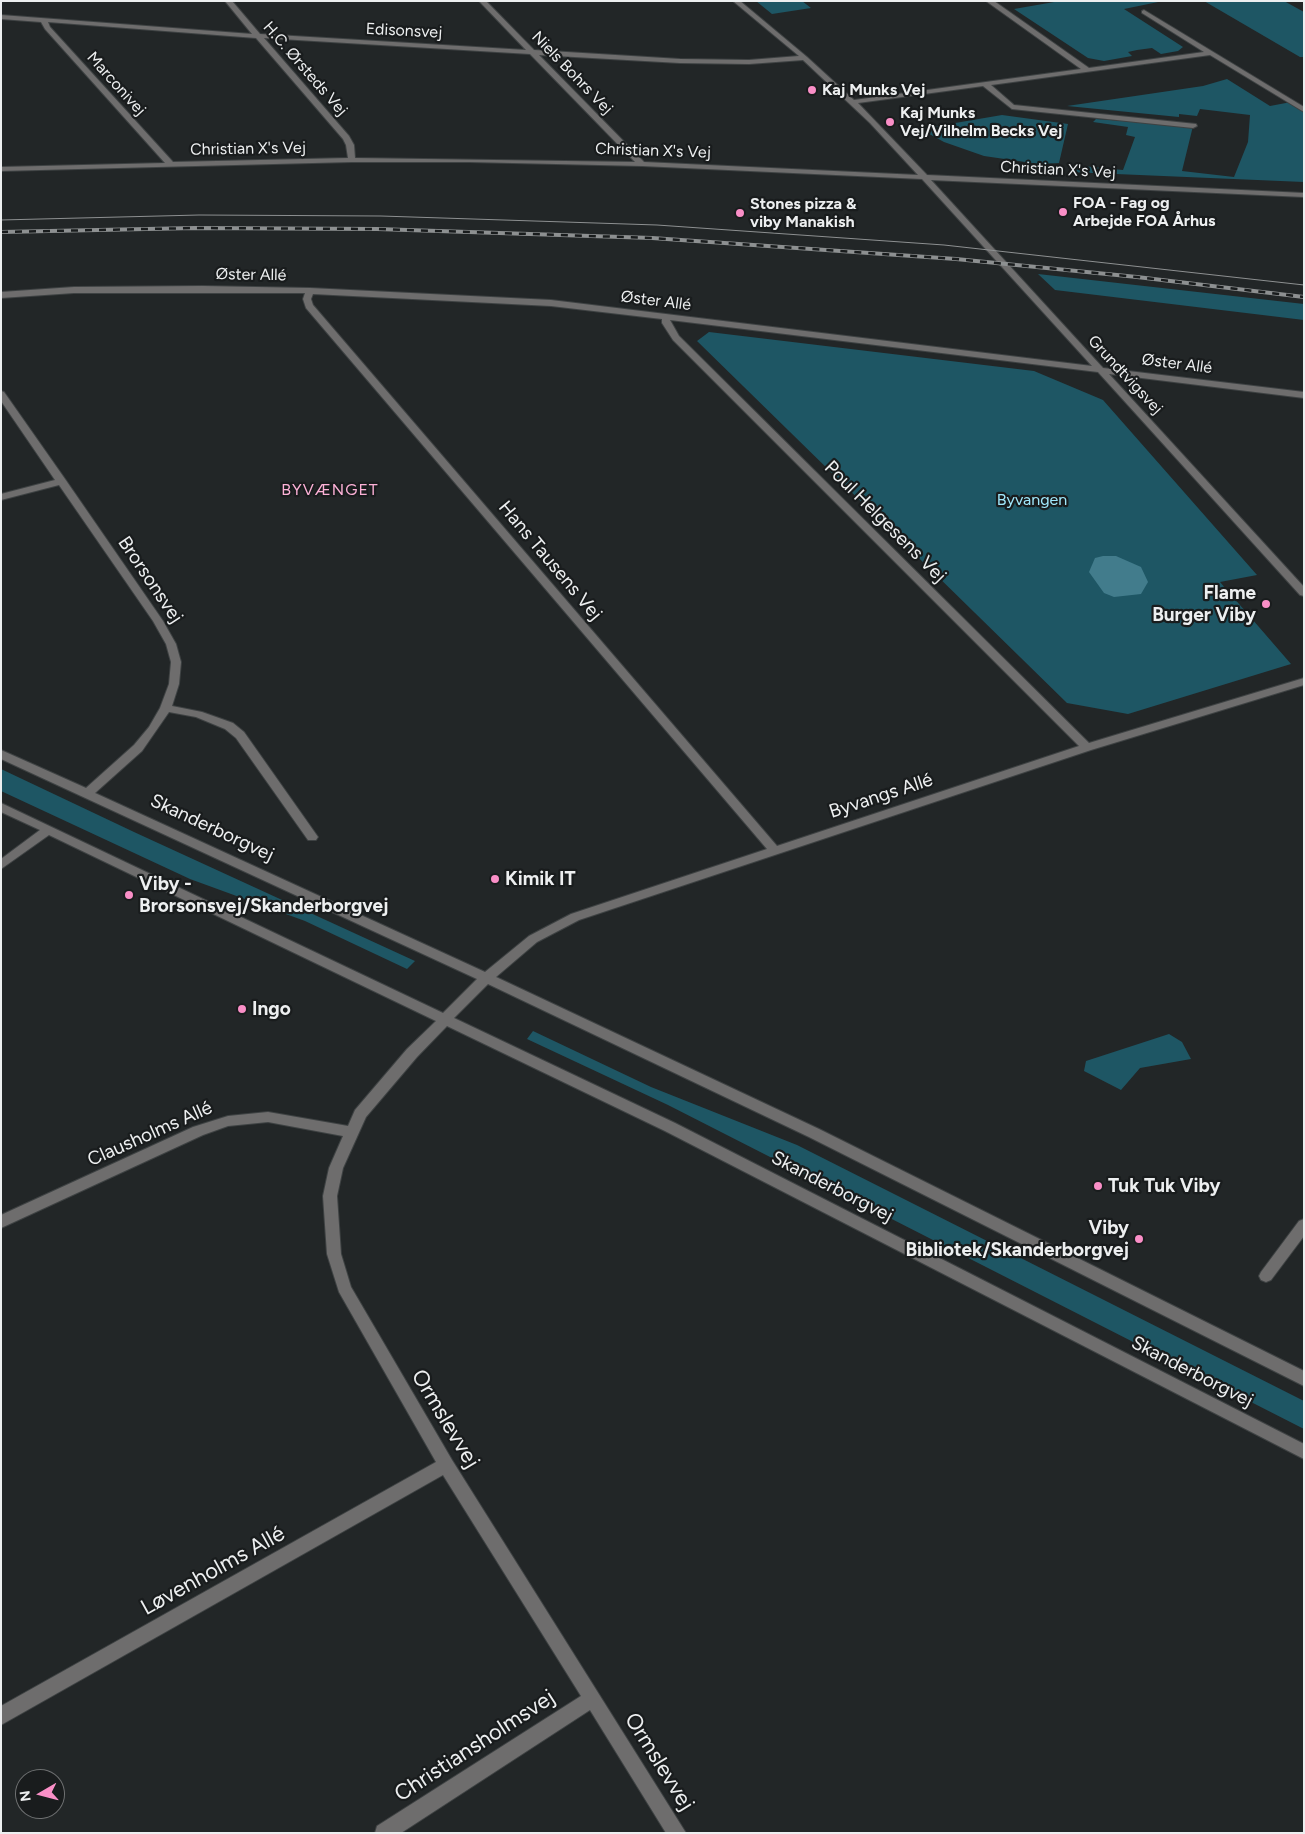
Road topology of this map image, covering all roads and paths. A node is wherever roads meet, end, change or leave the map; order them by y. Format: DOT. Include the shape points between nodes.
graph roads {
  1 [pos="228,1"];
  2 [pos="482,1"];
  3 [pos="736,1"];
  4 [pos="989,1"];
  5 [pos="1144,12"];
  6 [pos="1,17"];
  7 [pos="44,20"];
  8 [pos="257,36"];
  9 [pos="534,52"];
  10 [pos="1211,53"];
  11 [pos="805,58"];
  12 [pos="1088,70"];
  13 [pos="986,85"];
  14 [pos="853,102"];
  15 [pos="1304,110"];
  16 [pos="1193,126"];
  17 [pos="352,160"];
  18 [pos="170,164"];
  19 [pos="642,164"];
  20 [pos="1,169"];
  21 [pos="924,177"];
  22 [pos="1304,195"];
  23 [pos="310,291"];
  24 [pos="1,295"];
  25 [pos="666,317"];
  26 [pos="1098,369"];
  27 [pos="1,394"];
  28 [pos="1304,395"];
  29 [pos="62,481"];
  30 [pos="1,498"];
  31 [pos="1304,593"];
  32 [pos="1304,681"];
  33 [pos="166,708"];
  34 [pos="1087,747"];
  35 [pos="1,754"];
  36 [pos="88,794"];
  37 [pos="1,807"];
  38 [pos="48,830"];
  39 [pos="312,836"];
  40 [pos="775,851"];
  41 [pos="1,864"];
  42 [pos="486,978"];
  43 [pos="446,1018"];
  44 [pos="351,1132"];
  45 [pos="1,1222"];
  46 [pos="1304,1225"];
  47 [pos="1266,1276"];
  48 [pos="1304,1379"];
  49 [pos="1304,1452"];
  50 [pos="446,1465"];
  51 [pos="592,1699"];
  52 [pos="1,1716"];
  53 [pos="384,1833"];
  54 [pos="677,1833"];
  1 -- 8 [label="street, H.C. Ørsteds Vej"];
  2 -- 9 [label="street, Niels Bohrs Vej"];
  3 -- 11 [label="street, Grundtvigsvej"];
  4 -- 12 [label="street"];
  5 -- 10 [label="street"];
  6 -- 7 [label="street, Edisonsvej"];
  7 -- 8 [label="street, Edisonsvej"];
  7 -- 18 [label="street, Marconivej" via="47,28"];
  8 -- 9 [label="street, Edisonsvej"];
  8 -- 17 [label="street, H.C. Ørsteds Vej" via="346,138"];
  9 -- 11 [label="street, Edisonsvej" via="718,62"];
  9 -- 19 [label="street, Niels Bohrs Vej"];
  10 -- 12 [label="street"];
  10 -- 15 [label="street"];
  11 -- 14 [label="street, Grundtvigsvej"];
  12 -- 13 [label="street"];
  13 -- 14 [label="street"];
  13 -- 16 [label="street" via="1012,108"];
  14 -- 21 [label="street, Grundtvigsvej"];
  17 -- 18 [label="street, Christian X's Vej"];
  17 -- 19 [label="street, Christian X's Vej"];
  18 -- 20 [label="street, Christian X's Vej"];
  19 -- 21 [label="street, Christian X's Vej"];
  21 -- 22 [label="street, Christian X's Vej"];
  21 -- 26 [label="street, Grundtvigsvej"];
  23 -- 24 [label="street, Øster Allé" via="164,289"];
  23 -- 25 [label="street, Øster Allé" via="551,303"];
  23 -- 40 [label="street, Hans Tausens Vej" via="309,306"];
  25 -- 26 [label="street, Øster Allé"];
  25 -- 34 [label="street, Poul Helgesens Vej" via="676,338"];
  26 -- 28 [label="street, Øster Allé"];
  26 -- 31 [label="street, Grundtvigsvej"];
  27 -- 29 [label="street, Brorsonsvej"];
  29 -- 30 [label="street"];
  29 -- 33 [label="street, Brorsonsvej" via="171,644 176,662 175,676"];
  32 -- 34 [label="street, Byvangs Allé"];
  33 -- 36 [label="street, Brorsonsvej" via="138,748"];
  33 -- 39 [label="street" via="198,714 229,726 240,735"];
  34 -- 40 [label="street, Byvangs Allé"];
  35 -- 36 [label="street, Skanderborgvej"];
  36 -- 42 [label="street, Skanderborgvej"];
  37 -- 38 [label="street, Skanderborgvej"];
  38 -- 41 [label="street"];
  38 -- 43 [label="street, Skanderborgvej"];
  40 -- 42 [label="street, Byvangs Allé" via="575,917 533,939"];
  42 -- 43 [label="street"];
  42 -- 48 [label="street, Skanderborgvej" via="814,1133"];
  43 -- 44 [label="street, Ormslevvej" via="388,1080 360,1114"];
  43 -- 49 [label="street, Skanderborgvej" via="705,1144"];
  44 -- 45 [label="street, Clausholms Allé" via="268,1117 228,1121 198,1131"];
  44 -- 50 [label="street, Ormslevvej" via="336,1168 330,1196 334,1254 344,1288 362,1322"];
  46 -- 47 [label="street"];
  50 -- 51 [label="street, Ormslevvej"];
  50 -- 52 [label="street, Løvenholms Allé"];
  51 -- 53 [label="street, Christiansholmsvej"];
  51 -- 54 [label="street, Ormslevvej"];
}
